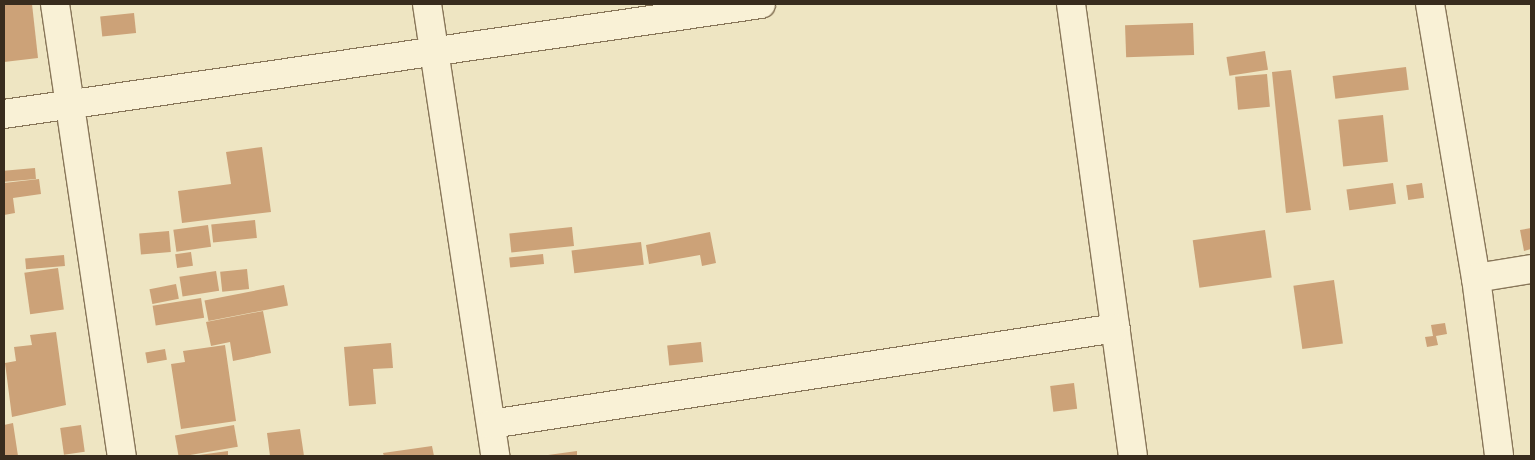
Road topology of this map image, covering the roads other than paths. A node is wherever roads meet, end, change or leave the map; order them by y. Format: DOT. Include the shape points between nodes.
graph roads {
  1 [pos="55,4"];
  2 [pos="427,4"];
  3 [pos="761,4"];
  4 [pos="1071,4"];
  5 [pos="1430,4"];
  6 [pos="434,50"];
  7 [pos="70,104"];
  8 [pos="4,114"];
  9 [pos="1531,269"];
  10 [pos="1476,278"];
  11 [pos="1116,328"];
  12 [pos="491,424"];
  13 [pos="122,456"];
  14 [pos="495,456"];
  15 [pos="1133,456"];
  16 [pos="1499,456"];
  1 -- 7 [label="street"];
  2 -- 6 [label="street"];
  3 -- 6 [label="street"];
  4 -- 11 [label="street"];
  5 -- 10 [label="street"];
  6 -- 7 [label="street"];
  6 -- 12 [label="street"];
  7 -- 8 [label="street"];
  7 -- 13 [label="street"];
  9 -- 10 [label="street"];
  10 -- 16 [label="street"];
  11 -- 12 [label="street"];
  11 -- 15 [label="street"];
  12 -- 14 [label="street"];
}
